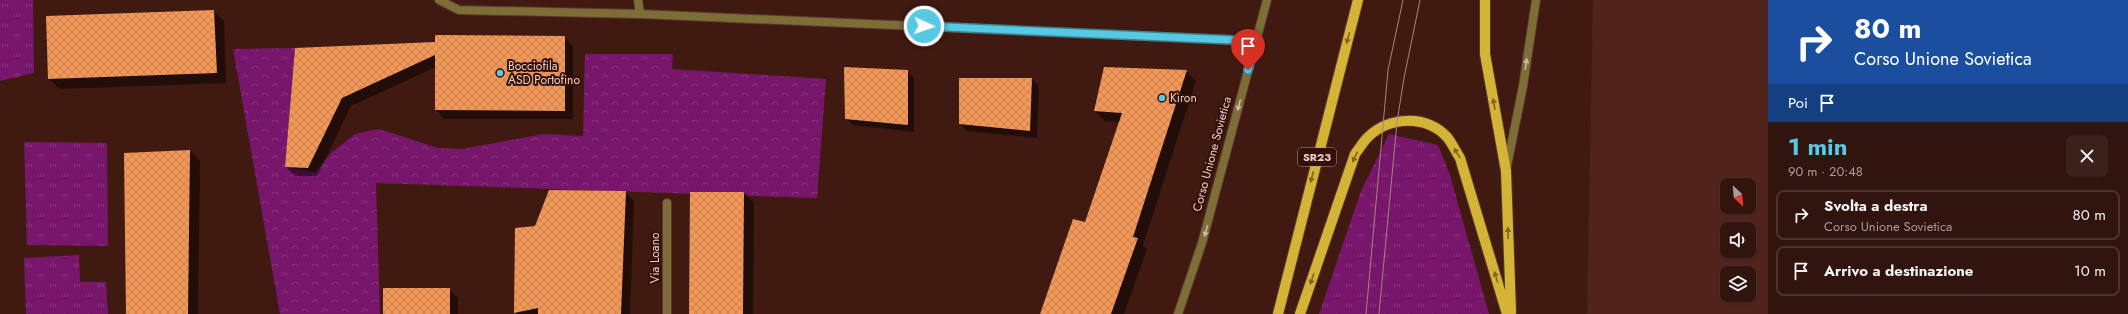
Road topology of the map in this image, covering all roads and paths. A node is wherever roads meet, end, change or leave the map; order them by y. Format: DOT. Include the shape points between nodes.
graph roads {
  1 [pos="439,0"];
  2 [pos="638,0"];
  3 [pos="1267,0"];
  4 [pos="1358,0"];
  5 [pos="1485,0"];
  6 [pos="1536,0"];
  7 [pos="640,14"];
  8 [pos="1256,41"];
  9 [pos="1506,171"];
  10 [pos="668,203"];
  11 [pos="667,314"];
  12 [pos="1178,314"];
  13 [pos="1278,314"];
  14 [pos="1300,314"];
  15 [pos="1507,314"];
  16 [pos="1511,314"];
  1 -- 7 [label="street" via="459,10"];
  2 -- 7 [label="street"];
  3 -- 8 [label="street, Corso Unione Sovietica"];
  4 -- 13 [label="main road, SR23, one-way"];
  9 -- 5 [label="main road, one-way" via="1485,54"];
  9 -- 6 [label="street, one-way" via="1523,86"];
  7 -- 8 [label="street"];
  8 -- 12 [label="street, Corso Unione Sovietica, one-way" via="1202,244"];
  16 -- 9 [label="main road, one-way"];
  10 -- 11 [label="street, Via Loano"];
  15 -- 14 [label="main road, one-way" via="1460,158 1447,137 1429,124 1410,121 1397,122 1381,129 1368,137 1355,154"];
}
